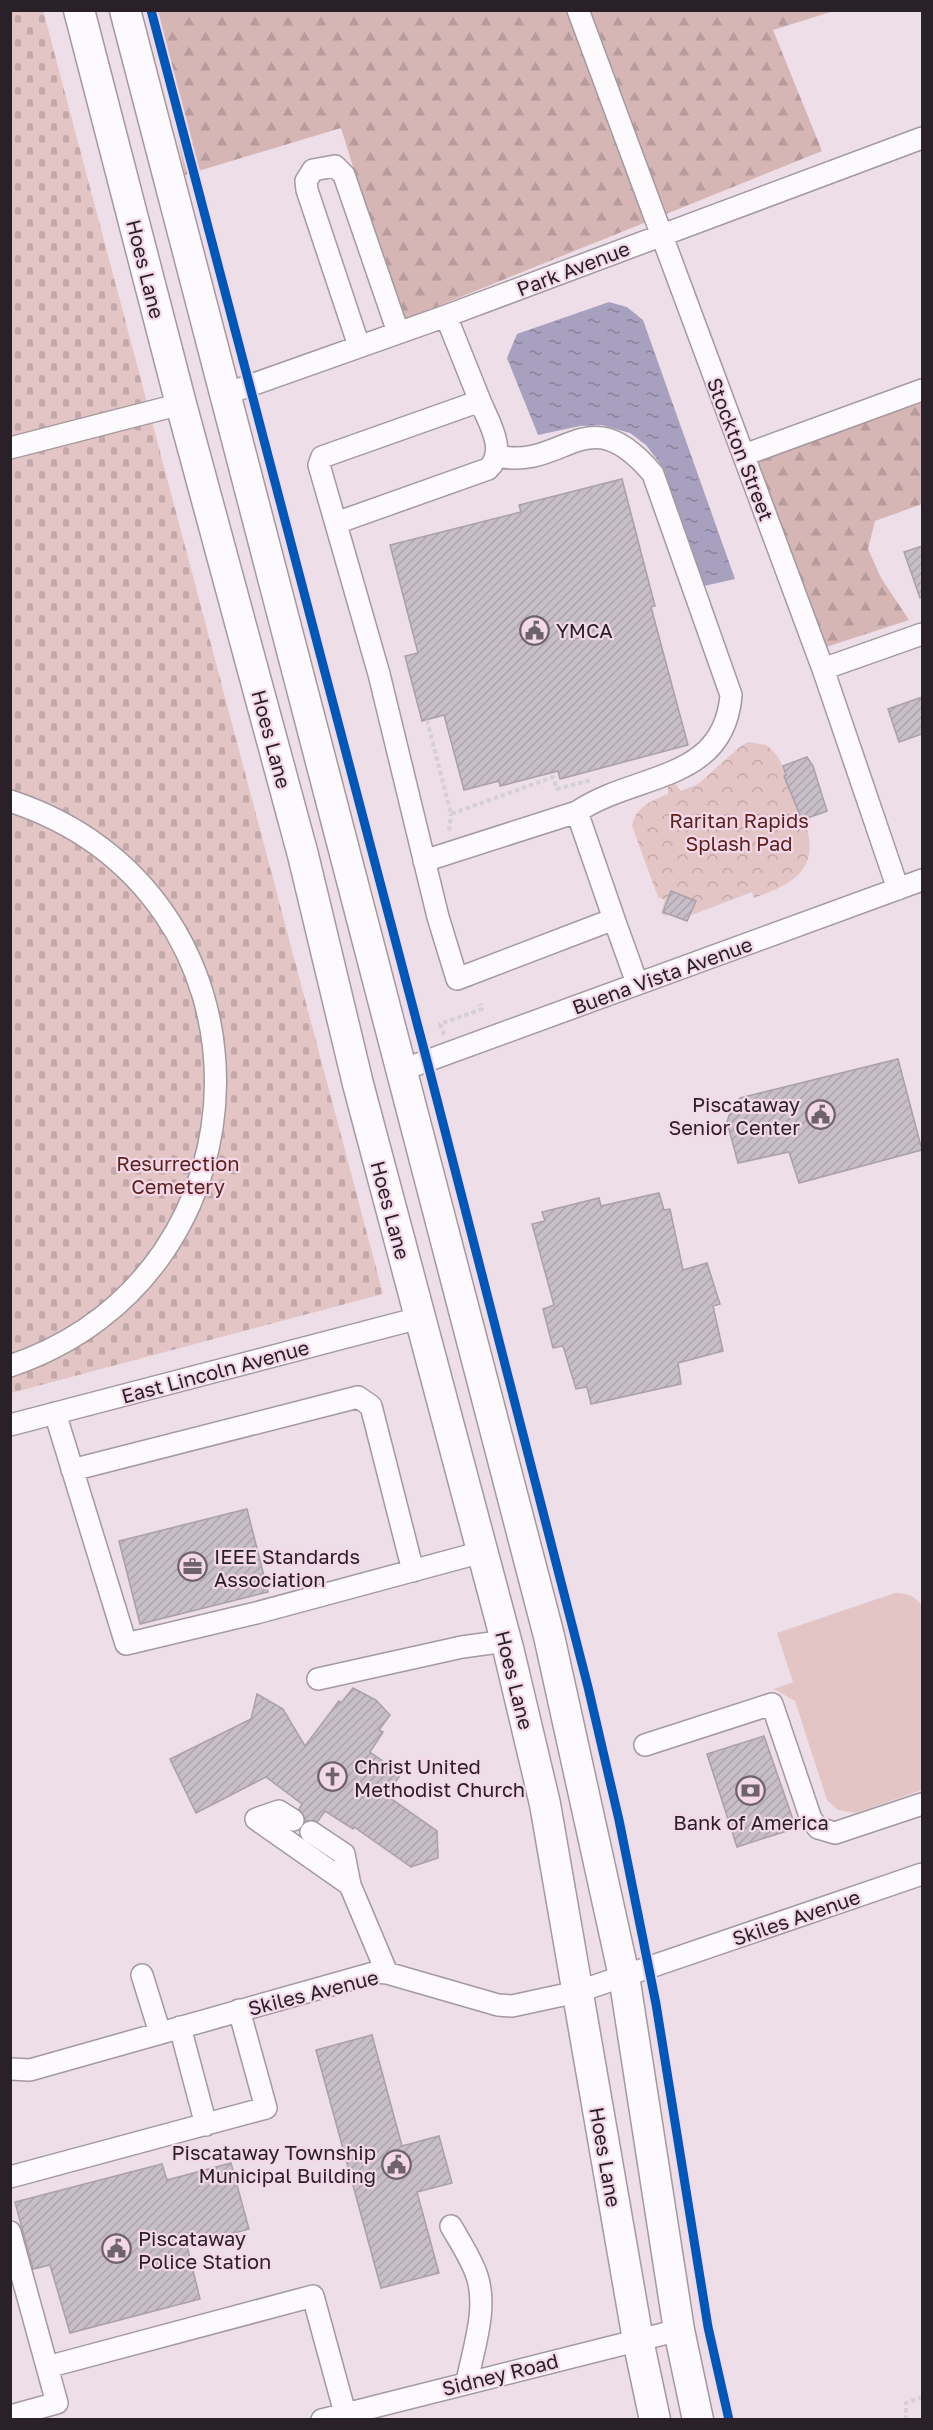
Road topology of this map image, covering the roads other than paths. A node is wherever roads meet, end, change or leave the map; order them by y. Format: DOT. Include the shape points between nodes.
graph roads {
  1 [pos="79,10"];
  2 [pos="124,10"];
  3 [pos="578,10"];
  4 [pos="922,138"];
  5 [pos="660,235"];
  6 [pos="446,316"];
  7 [pos="398,332"];
  8 [pos="359,346"];
  9 [pos="922,390"];
  10 [pos="223,395"];
  11 [pos="480,401"];
  12 [pos="181,404"];
  13 [pos="10,448"];
  14 [pos="744,455"];
  15 [pos="497,456"];
  16 [pos="336,523"];
  17 [pos="922,634"];
  18 [pos="823,669"];
  19 [pos="10,801"];
  20 [pos="577,812"];
  21 [pos="424,861"];
  22 [pos="922,880"];
  23 [pos="898,889"];
  24 [pos="614,919"];
  25 [pos="637,983"];
  26 [pos="402,1070"];
  27 [pos="419,1318"];
  28 [pos="10,1366"];
  29 [pos="56,1413"];
  30 [pos="10,1425"];
  31 [pos="72,1470"];
  32 [pos="482,1552"];
  33 [pos="413,1571"];
  34 [pos="506,1641"];
  35 [pos="318,1678"];
  36 [pos="645,1745"];
  37 [pos="922,1804"];
  38 [pos="292,1820"];
  39 [pos="311,1832"];
  40 [pos="922,1874"];
  41 [pos="350,1885"];
  42 [pos="387,1973"];
  43 [pos="142,1975"];
  44 [pos="624,1976"];
  45 [pos="577,1992"];
  46 [pos="239,2010"];
  47 [pos="170,2030"];
  48 [pos="10,2069"];
  49 [pos="206,2125"];
  50 [pos="10,2177"];
  51 [pos="451,2226"];
  52 [pos="10,2232"];
  53 [pos="679,2330"];
  54 [pos="638,2340"];
  55 [pos="47,2367"];
  56 [pos="466,2382"];
  57 [pos="345,2413"];
  58 [pos="10,2416"];
  59 [pos="322,2420"];
  60 [pos="655,2420"];
  61 [pos="698,2420"];
  1 -- 12 [label="highway, Hoes Lane"];
  2 -- 10 [label="highway, Hoes Lane"];
  3 -- 5 [label="street, Stockton Street"];
  4 -- 5 [label="street, Park Avenue"];
  5 -- 6 [label="street, Park Avenue"];
  5 -- 14 [label="street, Stockton Street"];
  6 -- 7 [label="street, Park Avenue"];
  6 -- 11 [label="street"];
  7 -- 8 [label="street, Park Avenue"];
  7 -- 8 [label="street" via="344,175 335,166 314,170 306,181 307,190"];
  8 -- 10 [label="street, Park Avenue"];
  9 -- 14 [label="street"];
  10 -- 26 [label="highway, Hoes Lane"];
  11 -- 15 [label="street" via="497,445"];
  11 -- 16 [label="street" via="322,457 319,465"];
  12 -- 13 [label="street"];
  12 -- 27 [label="highway, Hoes Lane" via="303,855"];
  14 -- 18 [label="street, Stockton Street"];
  15 -- 16 [label="street" via="488,469"];
  15 -- 20 [label="street" via="516,460 592,437 612,439 634,451 653,474 731,695 722,734 705,755 679,769 597,798"];
  16 -- 21 [label="street"];
  17 -- 18 [label="street"];
  18 -- 23 [label="street, Stockton Street"];
  19 -- 28 [label="street" via="38,811 88,839 122,865 166,917 192,961 204,998 212,1027 218,1082 213,1129 201,1176 166,1249 128,1296 104,1316 57,1347"];
  20 -- 21 [label="street"];
  20 -- 24 [label="street"];
  21 -- 24 [label="street" via="457,979"];
  22 -- 23 [label="street, Buena Vista Avenue"];
  23 -- 25 [label="street, Buena Vista Avenue"];
  24 -- 25 [label="street"];
  25 -- 26 [label="street, Buena Vista Avenue"];
  26 -- 44 [label="highway, Hoes Lane" via="549,1636"];
  27 -- 29 [label="street, East Lincoln Avenue"];
  27 -- 32 [label="highway, Hoes Lane"];
  29 -- 30 [label="street, East Lincoln Avenue"];
  29 -- 31 [label="street"];
  31 -- 33 [label="street" via="126,1644"];
  31 -- 33 [label="street" via="358,1397 371,1406"];
  32 -- 33 [label="street"];
  32 -- 34 [label="highway, Hoes Lane"];
  34 -- 35 [label="street"];
  34 -- 45 [label="highway, Hoes Lane" via="545,1804"];
  36 -- 37 [label="street" via="772,1704 811,1820 818,1828 835,1833"];
  38 -- 41 [label="street" via="279,1811 256,1819"];
  39 -- 41 [label="street" via="344,1854"];
  40 -- 44 [label="street, Skiles Avenue"];
  41 -- 42 [label="street"];
  42 -- 45 [label="street, Skiles Avenue" via="498,2005 512,2006"];
  42 -- 46 [label="street, Skiles Avenue" via="364,1974"];
  43 -- 47 [label="street"];
  44 -- 45 [label="street, Skiles Avenue"];
  44 -- 53 [label="highway, Hoes Lane"];
  45 -- 54 [label="highway, Hoes Lane"];
  46 -- 47 [label="street, Skiles Avenue"];
  46 -- 49 [label="street" via="266,2109"];
  47 -- 48 [label="street, Skiles Avenue" via="30,2070"];
  47 -- 49 [label="street"];
  49 -- 50 [label="street"];
  51 -- 56 [label="street" via="477,2276 480,2294 479,2323"];
  52 -- 55 [label="street"];
  53 -- 54 [label="street, Sidney Road"];
  53 -- 61 [label="highway, Hoes Lane"];
  54 -- 56 [label="street, Sidney Road"];
  54 -- 60 [label="highway, Hoes Lane"];
  55 -- 57 [label="street" via="313,2296"];
  55 -- 58 [label="street" via="57,2403"];
  56 -- 57 [label="street, Sidney Road"];
  57 -- 59 [label="street, Sidney Road"];
}
